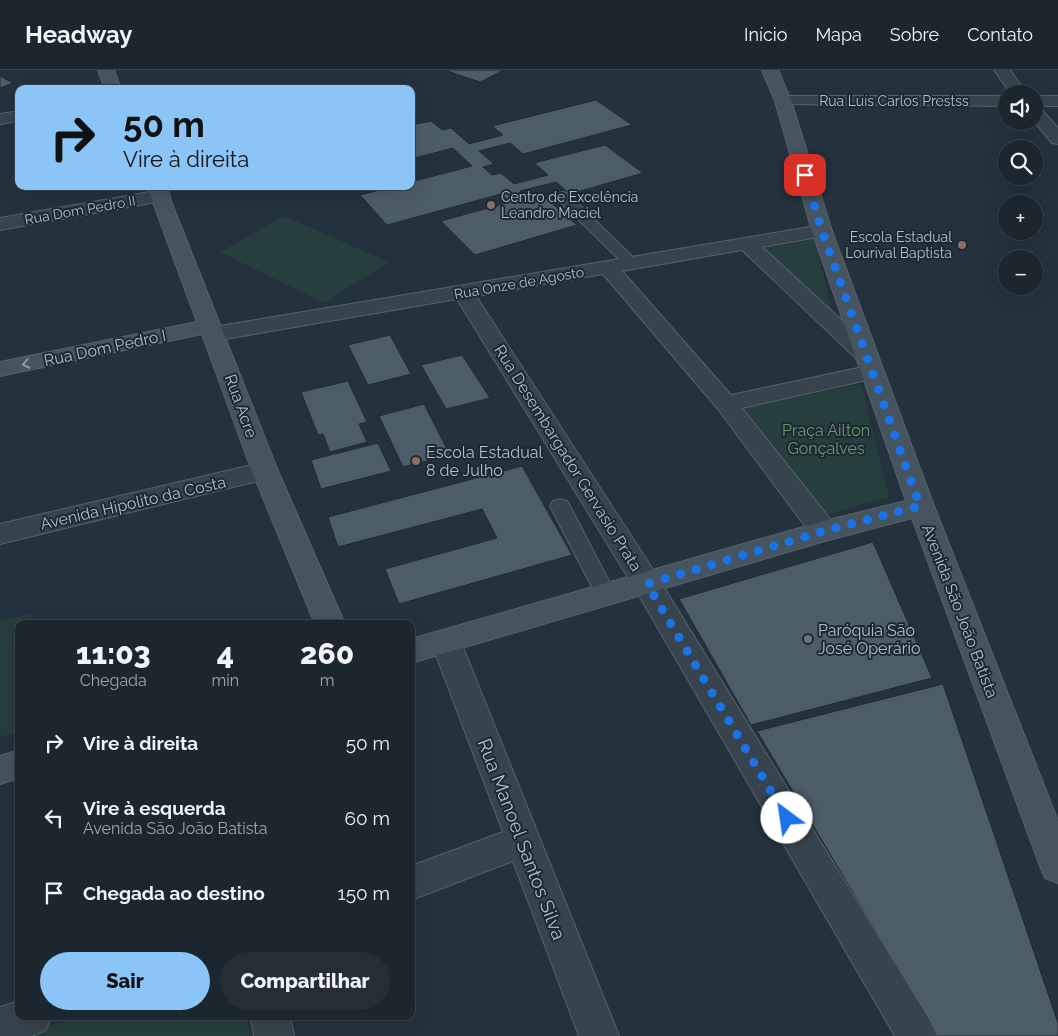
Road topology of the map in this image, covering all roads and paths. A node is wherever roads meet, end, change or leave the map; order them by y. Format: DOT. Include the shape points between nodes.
graph roads {
  1 [pos="106,70"];
  2 [pos="770,70"];
  3 [pos="1002,70"];
  4 [pos="112,85"];
  5 [pos="1013,85"];
  6 [pos="782,101"];
  7 [pos="998,101"];
  8 [pos="1043,101"];
  9 [pos="1058,101"];
  10 [pos="15,117"];
  11 [pos="0,119"];
  12 [pos="1043,122"];
  13 [pos="1058,140"];
  14 [pos="158,191"];
  15 [pos="562,196"];
  16 [pos="0,224"];
  17 [pos="822,231"];
  18 [pos="747,244"];
  19 [pos="632,264"];
  20 [pos="608,268"];
  21 [pos="464,293"];
  22 [pos="212,330"];
  23 [pos="870,364"];
  24 [pos="0,369"];
  25 [pos="726,404"];
  26 [pos="265,471"];
  27 [pos="560,506"];
  28 [pos="920,506"];
  29 [pos="824,531"];
  30 [pos="0,534"];
  31 [pos="647,584"];
  32 [pos="606,595"];
  33 [pos="328,620"];
  34 [pos="446,642"];
  35 [pos="415,650"];
  36 [pos="15,765"];
  37 [pos="0,770"];
  38 [pos="523,841"];
  39 [pos="1058,866"];
  40 [pos="415,882"];
  41 [pos="20,1020"];
  42 [pos="271,1020"];
  43 [pos="0,1027"];
  44 [pos="274,1036"];
  45 [pos="599,1036"];
  46 [pos="917,1036"];
  1 -- 4 [label="street"];
  2 -- 6 [label="street, Avenida São João Batista"];
  3 -- 5 [label="street"];
  6 -- 7 [label="street, Rua Luís Carlos Prestss"];
  6 -- 17 [label="street, Avenida São João Batista"];
  8 -- 9 [label="street"];
  10 -- 11 [label="street"];
  12 -- 13 [label="street"];
  14 -- 16 [label="street, Rua Dom Pedro II"];
  14 -- 22 [label="street, Rua Acre"];
  15 -- 19 [label="lane"];
  17 -- 18 [label="street, Rua Onze de Agosto"];
  17 -- 23 [label="street, Avenida São João Batista"];
  18 -- 19 [label="street, Rua Onze de Agosto"];
  18 -- 23 [label="street"];
  19 -- 20 [label="street, Rua Onze de Agosto"];
  20 -- 21 [label="street, Rua Onze de Agosto"];
  20 -- 25 [label="street"];
  21 -- 22 [label="street, Rua Onze de Agosto"];
  21 -- 31 [label="street, Rua Desembargador Gervasio Prata"];
  22 -- 24 [label="street, Rua Dom Pedro I, one-way"];
  22 -- 26 [label="street, Rua Acre"];
  23 -- 25 [label="street"];
  23 -- 28 [label="street, Avenida São João Batista"];
  25 -- 29 [label="street"];
  26 -- 30 [label="street, Avenida Hipolito da Costa"];
  26 -- 33 [label="street, Rua Acre"];
  27 -- 32 [label="lane"];
  28 -- 29 [label="street"];
  28 -- 39 [label="street, Avenida São João Batista"];
  29 -- 31 [label="street"];
  31 -- 32 [label="street"];
  31 -- 46 [label="street, Rua Desembargador Gervasio Prata"];
  32 -- 34 [label="street"];
  34 -- 35 [label="street"];
  34 -- 38 [label="street, Rua Manoel Santos Silva"];
  36 -- 37 [label="street"];
  38 -- 40 [label="street"];
  38 -- 45 [label="street, Rua Manoel Santos Silva"];
  41 -- 43 [label="street"];
  42 -- 44 [label="street"];
}
